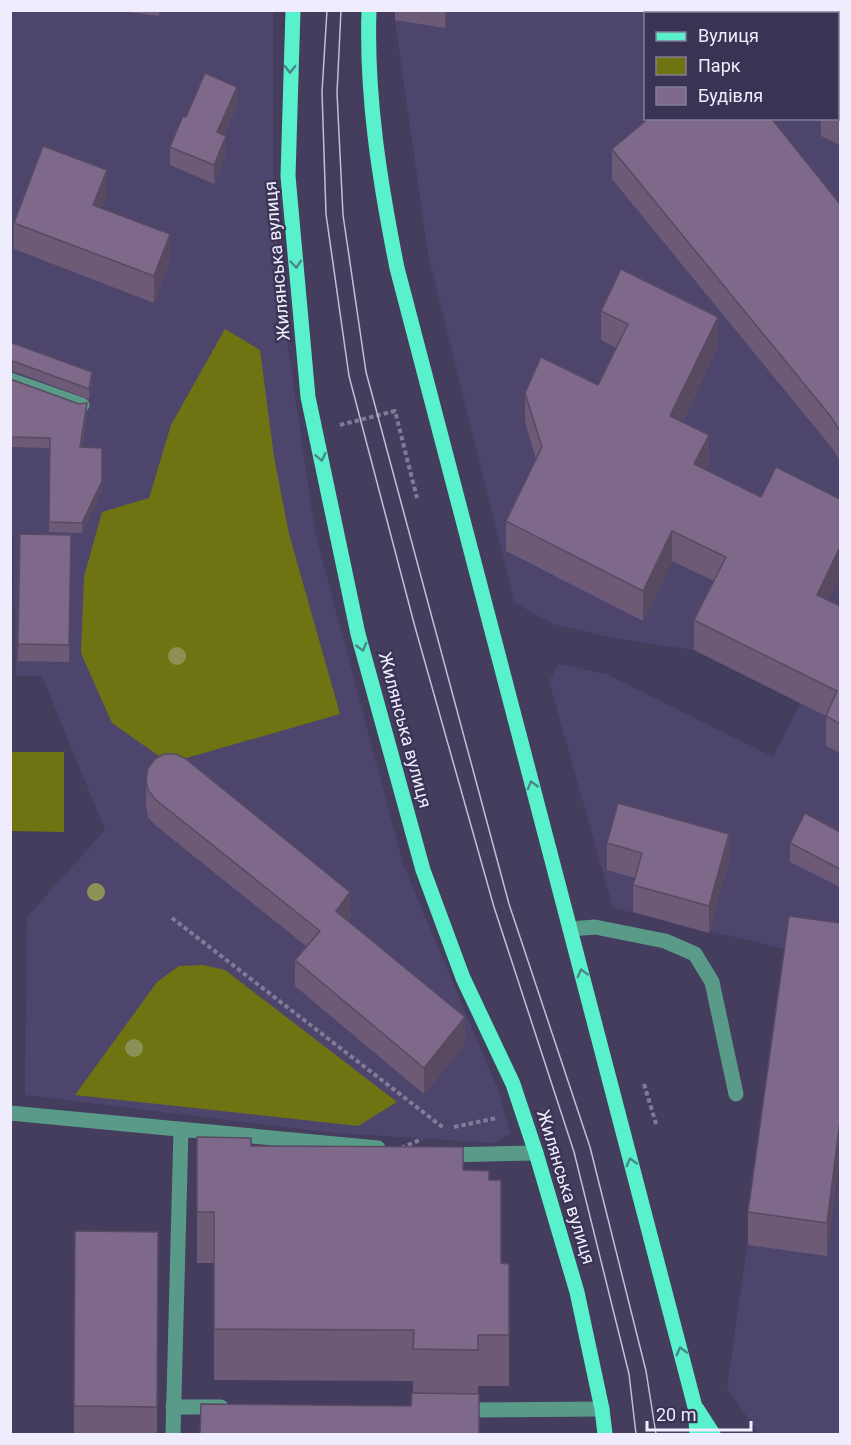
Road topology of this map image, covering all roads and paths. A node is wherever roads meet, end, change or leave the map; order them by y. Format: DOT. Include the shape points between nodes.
graph roads {
  1 [pos="293,10"];
  2 [pos="369,10"];
  3 [pos="10,380"];
  4 [pos="82,405"];
  5 [pos="337,426"];
  6 [pos="417,498"];
  7 [pos="172,918"];
  8 [pos="570,929"];
  9 [pos="644,1084"];
  10 [pos="736,1094"];
  11 [pos="10,1113"];
  12 [pos="498,1118"];
  13 [pos="657,1127"];
  14 [pos="181,1130"];
  15 [pos="396,1150"];
  16 [pos="423,1153"];
  17 [pos="536,1153"];
  18 [pos="173,1407"];
  19 [pos="232,1407"];
  20 [pos="695,1407"];
  21 [pos="602,1409"];
  22 [pos="444,1410"];
  23 [pos="173,1434"];
  24 [pos="605,1434"];
  25 [pos="697,1434"];
  26 [pos="713,1434"];
  1 -- 17 [label="main road, Жилянська вулиця, one-way" via="288,176 308,397 349,589 423,870 463,978 513,1084"];
  8 -- 2 [label="main road, one-way" via="397,268 372,110"];
  3 -- 4 [label="lane"];
  5 -- 6 [label="path" via="394,411"];
  7 -- 12 [label="path" via="446,1129"];
  8 -- 10 [label="lane" via="595,927 665,941 695,954 712,982"];
  20 -- 8 [label="main road, one-way"];
  9 -- 13 [label="path"];
  11 -- 14 [label="lane"];
  14 -- 15 [label="lane"];
  14 -- 18 [label="lane"];
  16 -- 17 [label="lane"];
  17 -- 21 [label="main road, Жилянська вулиця" via="578,1292"];
  18 -- 19 [label="lane"];
  18 -- 23 [label="lane"];
  20 -- 25 [label="main road"];
  20 -- 26 [label="main road"];
  21 -- 22 [label="lane"];
  21 -- 24 [label="main road, Жилянська вулиця"];
}
